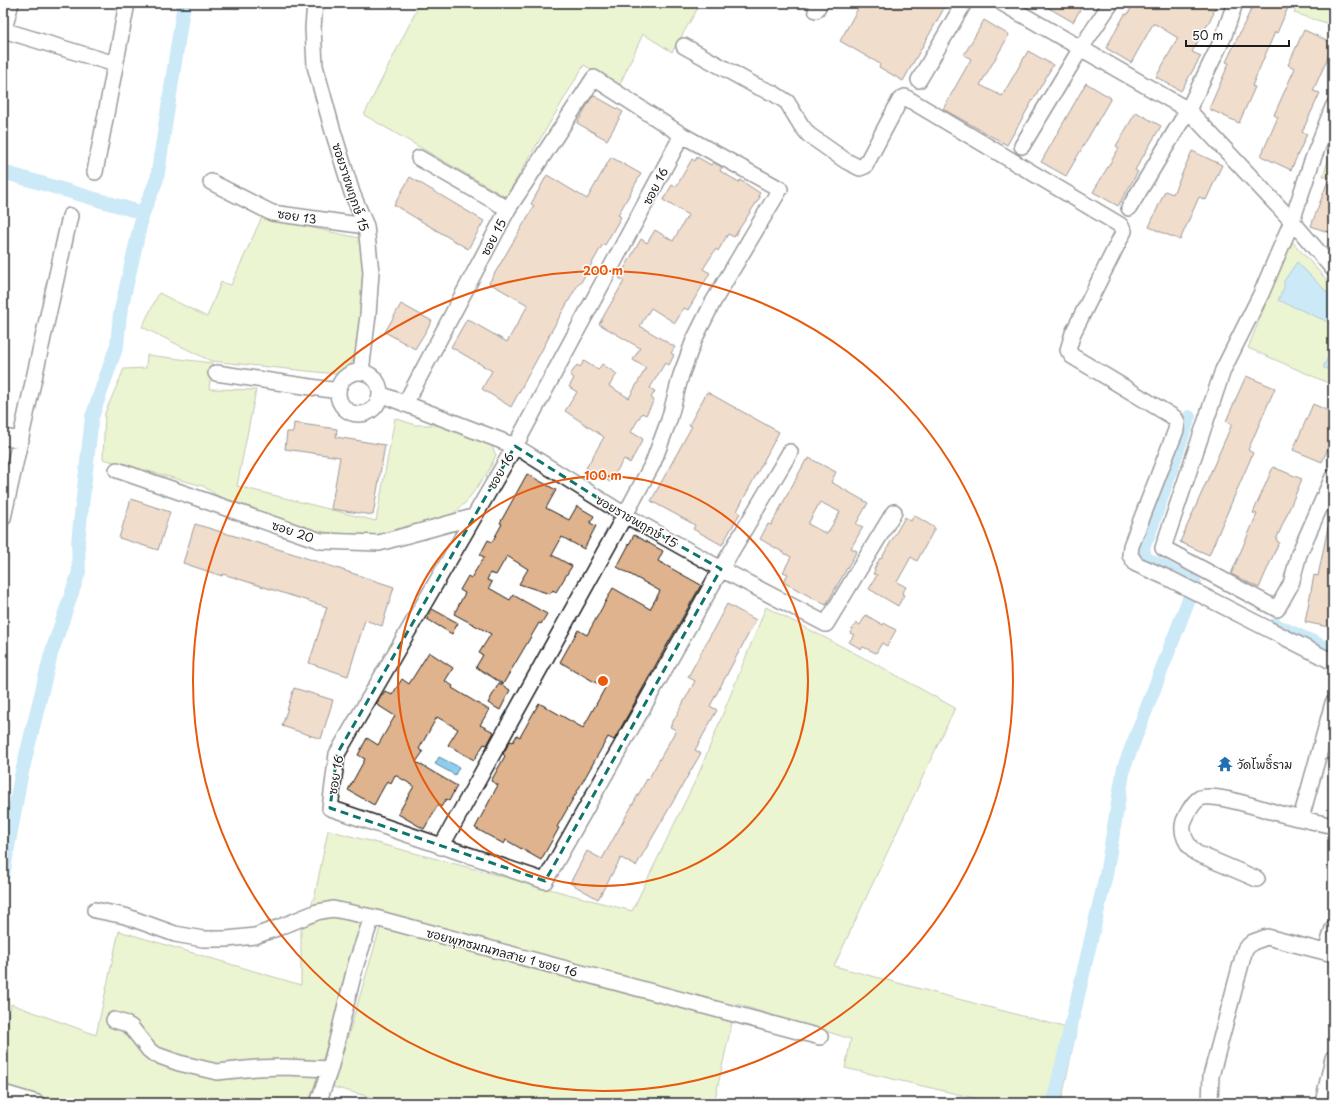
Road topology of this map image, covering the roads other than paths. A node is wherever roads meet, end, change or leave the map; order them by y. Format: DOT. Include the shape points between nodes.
graph roads {
  1 [pos="12,3"];
  2 [pos="127,3"];
  3 [pos="315,3"];
  4 [pos="964,3"];
  5 [pos="1002,3"];
  6 [pos="1111,3"];
  7 [pos="1235,3"];
  8 [pos="3,31"];
  9 [pos="684,46"];
  10 [pos="1081,48"];
  11 [pos="115,64"];
  12 [pos="919,80"];
  13 [pos="1333,107"];
  14 [pos="1188,110"];
  15 [pos="682,135"];
  16 [pos="1022,146"];
  17 [pos="419,158"];
  18 [pos="95,172"];
  19 [pos="211,182"];
  20 [pos="1129,208"];
  21 [pos="508,209"];
  22 [pos="70,216"];
  23 [pos="1292,222"];
  24 [pos="366,226"];
  25 [pos="1333,269"];
  26 [pos="361,372"];
  27 [pos="216,373"];
  28 [pos="338,391"];
  29 [pos="380,394"];
  30 [pos="404,404"];
  31 [pos="3,436"];
  32 [pos="21,440"];
  33 [pos="515,446"];
  34 [pos="790,452"];
  35 [pos="117,470"];
  36 [pos="1333,477"];
  37 [pos="894,512"];
  38 [pos="626,515"];
  39 [pos="473,517"];
  40 [pos="3,518"];
  41 [pos="722,569"];
  42 [pos="1333,662"];
  43 [pos="1333,703"];
  44 [pos="1301,818"];
  45 [pos="1333,826"];
  46 [pos="441,846"];
  47 [pos="1257,879"];
  48 [pos="95,910"];
  49 [pos="372,917"];
  50 [pos="1333,928"];
  51 [pos="1330,953"];
  52 [pos="114,1020"];
  53 [pos="820,1038"];
  54 [pos="1333,1058"];
  55 [pos="330,1069"];
  56 [pos="3,1093"];
  57 [pos="37,1103"];
  58 [pos="318,1103"];
  59 [pos="1210,1103"];
  60 [pos="1323,1103"];
  1 -- 8 [label="street"];
  2 -- 11 [label="street"];
  3 -- 24 [label="street, ซอยราชพฤกษ์ 15" via="315,66 352,193"];
  4 -- 12 [label="street"];
  5 -- 10 [label="street"];
  6 -- 10 [label="street"];
  7 -- 14 [label="street" via="1223,38"];
  8 -- 11 [label="street"];
  9 -- 42 [label="street" via="787,102 809,135 860,168 866,166 900,100 905,97 1120,225 1124,231 1073,333 1068,350 1072,356 1175,418 1177,422 1131,546 1130,555 1136,564"];
  10 -- 14 [label="street"];
  10 -- 16 [label="street"];
  11 -- 18 [label="street"];
  13 -- 23 [label="street"];
  14 -- 20 [label="street"];
  14 -- 23 [label="street"];
  15 -- 21 [label="street, ซอย 15" via="594,78"];
  15 -- 33 [label="street, ซอย 16"];
  15 -- 38 [label="street" via="780,189 713,302 694,340 653,464"];
  17 -- 21 [label="street"];
  19 -- 24 [label="street, ซอย 13" via="272,213"];
  21 -- 30 [label="street, ซอย 15"];
  22 -- 32 [label="street"];
  23 -- 25 [label="street"];
  23 -- 36 [label="street" via="1261,294 1222,370 1163,548 1277,609 1291,584 1299,554"];
  24 -- 26 [label="street, ซอยราชพฤกษ์ 15" via="371,272"];
  26 -- 28 [label="street" via="343,379"];
  26 -- 29 [label="street" via="376,382"];
  27 -- 28 [label="street"];
  28 -- 29 [label="street" via="338,397 345,409 357,414 370,411 379,400"];
  29 -- 30 [label="street, ซอยราชพฤกษ์ 15"];
  30 -- 33 [label="street, ซอยราชพฤกษ์ 15"];
  31 -- 32 [label="street"];
  32 -- 40 [label="street"];
  33 -- 38 [label="street, ซอยราชพฤกษ์ 15"];
  33 -- 39 [label="street, ซอย 16"];
  34 -- 41 [label="street"];
  35 -- 39 [label="street, ซอย 20" via="321,541 379,543"];
  37 -- 41 [label="street, ซอยราชพฤกษ์ 15" via="826,624"];
  38 -- 41 [label="street, ซอยราชพฤกษ์ 15"];
  38 -- 46 [label="street"];
  39 -- 46 [label="street, ซอย 16" via="337,754 330,808"];
  41 -- 46 [label="street" via="545,881"];
  43 -- 44 [label="street"];
  44 -- 45 [label="street"];
  44 -- 47 [label="street" via="1208,796 1198,799 1189,810 1183,822 1184,837 1188,846 1196,853"];
  48 -- 49 [label="street, ซอยพุทธมณฑลสาย 1 ซอย 16" via="125,916 175,934 203,939 255,936 317,912 333,909"];
  49 -- 53 [label="street, ซอยพุทธมณฑลสาย 1 ซอย 16"];
  49 -- 55 [label="street" via="356,964"];
  50 -- 51 [label="street"];
  51 -- 59 [label="street" via="1267,937 1253,942 1245,949 1211,1076"];
  52 -- 55 [label="street" via="131,1027 154,1054 186,1065 217,1072 284,1067"];
  54 -- 60 [label="street"];
  55 -- 58 [label="street"];
  56 -- 57 [label="street"];
}
